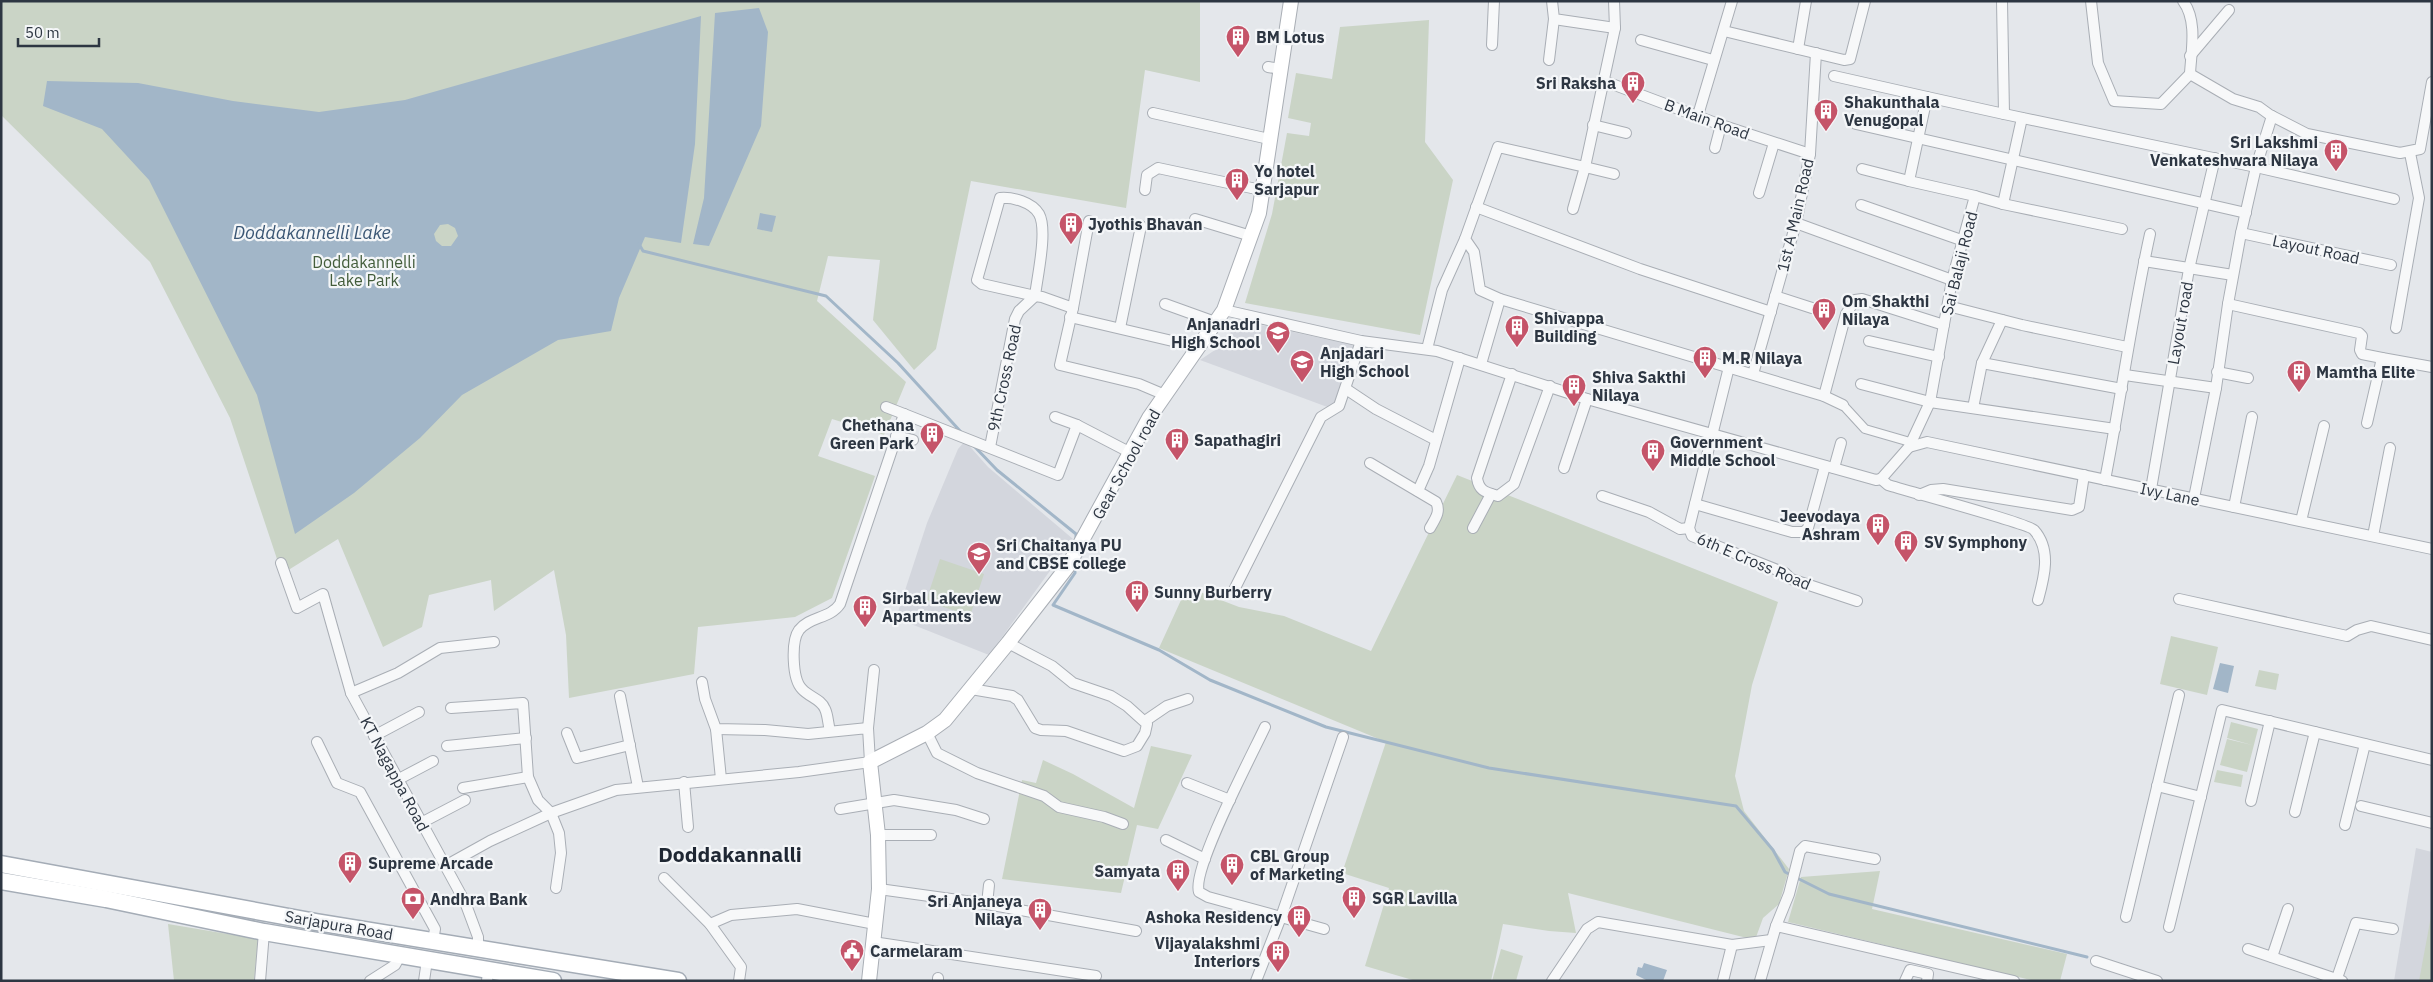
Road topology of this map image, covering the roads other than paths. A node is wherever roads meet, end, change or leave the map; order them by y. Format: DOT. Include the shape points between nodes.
graph roads {
  1 [pos="1291,1"];
  2 [pos="1494,1"];
  3 [pos="1552,1"];
  4 [pos="1614,1"];
  5 [pos="1732,1"];
  6 [pos="1806,1"];
  7 [pos="1865,1"];
  8 [pos="2002,1"];
  9 [pos="2091,1"];
  10 [pos="2184,1"];
  11 [pos="2229,10"];
  12 [pos="1554,20"];
  13 [pos="1615,28"];
  14 [pos="1724,31"];
  15 [pos="1641,40"];
  16 [pos="1492,45"];
  17 [pos="1798,49"];
  18 [pos="1816,53"];
  19 [pos="2190,56"];
  20 [pos="1549,60"];
  21 [pos="1713,60"];
  22 [pos="2190,74"];
  23 [pos="1834,76"];
  24 [pos="1604,81"];
  25 [pos="2432,82"];
  26 [pos="1927,97"];
  27 [pos="1153,113"];
  28 [pos="2004,114"];
  29 [pos="1698,115"];
  30 [pos="2272,116"];
  31 [pos="2022,118"];
  32 [pos="1856,124"];
  33 [pos="1593,125"];
  34 [pos="1721,125"];
  35 [pos="1626,133"];
  36 [pos="1269,138"];
  37 [pos="1918,138"];
  38 [pos="1774,144"];
  39 [pos="1715,148"];
  40 [pos="2410,153"];
  41 [pos="1810,154"];
  42 [pos="2215,158"];
  43 [pos="2014,162"];
  44 [pos="1585,167"];
  45 [pos="2256,167"];
  46 [pos="1862,170"];
  47 [pos="1614,174"];
  48 [pos="1909,181"];
  49 [pos="1145,190"];
  50 [pos="1260,190"];
  51 [pos="1758,193"];
  52 [pos="1976,196"];
  53 [pos="2394,199"];
  54 [pos="2003,204"];
  55 [pos="1861,205"];
  56 [pos="2205,205"];
  57 [pos="1476,207"];
  58 [pos="1574,208"];
  59 [pos="2246,213"];
  60 [pos="1195,219"];
  61 [pos="1090,220"];
  62 [pos="1796,223"];
  63 [pos="1141,226"];
  64 [pos="2122,229"];
  65 [pos="2241,233"];
  66 [pos="2150,234"];
  67 [pos="1250,236"];
  68 [pos="1465,239"];
  69 [pos="1964,240"];
  70 [pos="2144,261"];
  71 [pos="2391,265"];
  72 [pos="2189,269"];
  73 [pos="2233,275"];
  74 [pos="1952,280"];
  75 [pos="1035,296"];
  76 [pos="1775,296"];
  77 [pos="1500,299"];
  78 [pos="1165,304"];
  79 [pos="2228,304"];
  80 [pos="1948,306"];
  81 [pos="1812,308"];
  82 [pos="1224,310"];
  83 [pos="1071,312"];
  84 [pos="1771,312"];
  85 [pos="2002,320"];
  86 [pos="1215,322"];
  87 [pos="1944,325"];
  88 [pos="1120,328"];
  89 [pos="2396,328"];
  90 [pos="1361,341"];
  91 [pos="1869,342"];
  92 [pos="1198,347"];
  93 [pos="2127,347"];
  94 [pos="1427,349"];
  95 [pos="1938,357"];
  96 [pos="1460,358"];
  97 [pos="2382,358"];
  98 [pos="1982,363"];
  99 [pos="1481,364"];
  100 [pos="1729,367"];
  101 [pos="2432,368"];
  102 [pos="2217,372"];
  103 [pos="1512,374"];
  104 [pos="1753,374"];
  105 [pos="2125,375"];
  106 [pos="2248,378"];
  107 [pos="2170,381"];
  108 [pos="1861,384"];
  109 [pos="1550,386"];
  110 [pos="2216,388"];
  111 [pos="1346,389"];
  112 [pos="2122,389"];
  113 [pos="1165,395"];
  114 [pos="1824,396"];
  115 [pos="1587,399"];
  116 [pos="1930,402"];
  117 [pos="1843,405"];
  118 [pos="886,407"];
  119 [pos="1973,408"];
  120 [pos="904,414"];
  121 [pos="1055,417"];
  122 [pos="2252,417"];
  123 [pos="2367,423"];
  124 [pos="1077,425"];
  125 [pos="2324,426"];
  126 [pos="2115,429"];
  127 [pos="1712,434"];
  128 [pos="896,436"];
  129 [pos="913,440"];
  130 [pos="1436,440"];
  131 [pos="1841,444"];
  132 [pos="1909,444"];
  133 [pos="990,447"];
  134 [pos="2390,448"];
  135 [pos="1130,453"];
  136 [pos="1370,463"];
  137 [pos="1830,467"];
  138 [pos="1564,468"];
  139 [pos="2084,475"];
  140 [pos="1881,479"];
  141 [pos="2105,480"];
  142 [pos="2151,490"];
  143 [pos="1418,491"];
  144 [pos="1491,494"];
  145 [pos="1919,495"];
  146 [pos="1602,496"];
  147 [pos="2194,498"];
  148 [pos="1695,504"];
  149 [pos="2234,507"];
  150 [pos="2302,521"];
  151 [pos="1430,528"];
  152 [pos="1473,528"];
  153 [pos="1689,528"];
  154 [pos="2373,536"];
  155 [pos="2432,548"];
  156 [pos="281,563"];
  157 [pos="1234,590"];
  158 [pos="2179,599"];
  159 [pos="1857,600"];
  160 [pos="2038,600"];
  161 [pos="2432,640"];
  162 [pos="494,642"];
  163 [pos="1008,643"];
  164 [pos="874,670"];
  165 [pos="702,682"];
  166 [pos="971,689"];
  167 [pos="351,692"];
  168 [pos="2179,695"];
  169 [pos="620,696"];
  170 [pos="1188,699"];
  171 [pos="451,708"];
  172 [pos="418,712"];
  173 [pos="1145,721"];
  174 [pos="2270,721"];
  175 [pos="1266,727"];
  176 [pos="868,728"];
  177 [pos="716,729"];
  178 [pos="830,732"];
  179 [pos="2315,732"];
  180 [pos="568,733"];
  181 [pos="927,733"];
  182 [pos="374,736"];
  183 [pos="1343,737"];
  184 [pos="526,738"];
  185 [pos="317,742"];
  186 [pos="2365,744"];
  187 [pos="630,745"];
  188 [pos="447,746"];
  189 [pos="2432,760"];
  190 [pos="433,761"];
  191 [pos="870,762"];
  192 [pos="528,777"];
  193 [pos="721,779"];
  194 [pos="397,780"];
  195 [pos="684,782"];
  196 [pos="1187,782"];
  197 [pos="2157,786"];
  198 [pos="638,787"];
  199 [pos="463,788"];
  200 [pos="2201,797"];
  201 [pos="465,800"];
  202 [pos="1230,800"];
  203 [pos="2251,801"];
  204 [pos="875,803"];
  205 [pos="2361,806"];
  206 [pos="840,809"];
  207 [pos="2295,812"];
  208 [pos="551,813"];
  209 [pos="984,819"];
  210 [pos="421,823"];
  211 [pos="2432,823"];
  212 [pos="1123,824"];
  213 [pos="2345,825"];
  214 [pos="688,827"];
  215 [pos="878,835"];
  216 [pos="930,835"];
  217 [pos="1166,840"];
  218 [pos="1205,859"];
  219 [pos="1875,859"];
  220 [pos="1,864"];
  221 [pos="445,866"];
  222 [pos="664,878"];
  223 [pos="1,881"];
  224 [pos="990,885"];
  225 [pos="556,888"];
  226 [pos="878,889"];
  227 [pos="146,899"];
  228 [pos="987,904"];
  229 [pos="2288,908"];
  230 [pos="1281,917"];
  231 [pos="2126,917"];
  232 [pos="710,924"];
  233 [pos="875,924"];
  234 [pos="1776,926"];
  235 [pos="2169,927"];
  236 [pos="1324,929"];
  237 [pos="2393,929"];
  238 [pos="1136,931"];
  239 [pos="264,932"];
  240 [pos="1771,940"];
  241 [pos="433,941"];
  242 [pos="874,942"];
  243 [pos="1732,946"];
  244 [pos="478,948"];
  245 [pos="2248,949"];
  246 [pos="400,956"];
  247 [pos="2272,957"];
  248 [pos="427,960"];
  249 [pos="2096,961"];
  250 [pos="487,976"];
  251 [pos="1096,976"];
  252 [pos="537,980"];
  253 [pos="2338,980"];
  254 [pos="260,981"];
  255 [pos="370,981"];
  256 [pos="424,981"];
  257 [pos="678,981"];
  258 [pos="739,981"];
  259 [pos="869,981"];
  260 [pos="1256,981"];
  261 [pos="1552,981"];
  262 [pos="1723,981"];
  263 [pos="1760,981"];
  264 [pos="1905,981"];
  265 [pos="1927,981"];
  266 [pos="2014,981"];
  267 [pos="2157,981"];
  1 -- 36 [label="main road, Gear School road" via="1275,68"];
  2 -- 16 [label="street"];
  3 -- 12 [label="street"];
  4 -- 13 [label="street"];
  5 -- 14 [label="street"];
  6 -- 17 [label="street"];
  7 -- 18 [label="street" via="1850,59"];
  8 -- 28 [label="street"];
  9 -- 22 [label="street" via="2098,63 2114,101 2161,104"];
  10 -- 19 [label="street" via="2192,23"];
  11 -- 19 [label="street"];
  12 -- 13 [label="street"];
  12 -- 20 [label="street"];
  13 -- 24 [label="street"];
  14 -- 17 [label="street"];
  14 -- 21 [label="street"];
  15 -- 21 [label="street"];
  17 -- 18 [label="street"];
  18 -- 41 [label="street, 1st A Main Road"];
  19 -- 22 [label="street"];
  21 -- 29 [label="street"];
  22 -- 30 [label="street" via="2233,99 2260,107"];
  23 -- 26 [label="street"];
  24 -- 29 [label="street, B Main Road"];
  24 -- 33 [label="street"];
  25 -- 40 [label="street" via="2420,149"];
  26 -- 28 [label="street"];
  26 -- 37 [label="street"];
  27 -- 36 [label="street"];
  28 -- 31 [label="street"];
  29 -- 34 [label="street, B Main Road"];
  30 -- 40 [label="street" via="2307,134"];
  30 -- 45 [label="street"];
  31 -- 42 [label="street"];
  31 -- 43 [label="street"];
  32 -- 37 [label="street"];
  33 -- 35 [label="street"];
  33 -- 44 [label="street"];
  34 -- 38 [label="street, B Main Road"];
  34 -- 39 [label="street"];
  36 -- 50 [label="main road, Gear School road"];
  37 -- 43 [label="street"];
  37 -- 48 [label="street"];
  38 -- 41 [label="street, B Main Road"];
  38 -- 51 [label="street"];
  40 -- 89 [label="street" via="2419,198"];
  41 -- 62 [label="street, 1st A Main Road"];
  42 -- 45 [label="street"];
  42 -- 56 [label="street, Layout road"];
  43 -- 54 [label="street"];
  43 -- 56 [label="street"];
  44 -- 47 [label="street"];
  44 -- 57 [label="street" via="1498,148"];
  44 -- 58 [label="street"];
  45 -- 53 [label="street"];
  45 -- 59 [label="street"];
  46 -- 48 [label="street, Sai Balaji Road"];
  48 -- 52 [label="street, Sai Balaji Road"];
  49 -- 50 [label="street" via="1147,175 1158,168"];
  50 -- 67 [label="main road, Gear School road" via="1258,213"];
  52 -- 54 [label="street"];
  52 -- 69 [label="street, Sai Balaji Road"];
  54 -- 64 [label="street"];
  55 -- 69 [label="street"];
  56 -- 59 [label="street"];
  56 -- 72 [label="street, Layout road"];
  57 -- 68 [label="street"];
  57 -- 84 [label="street" via="1640,269"];
  59 -- 65 [label="street"];
  60 -- 67 [label="street"];
  61 -- 83 [label="street"];
  62 -- 74 [label="street"];
  62 -- 76 [label="street, 1st A Main Road"];
  63 -- 88 [label="street"];
  65 -- 71 [label="street, Layout Road"];
  65 -- 73 [label="street"];
  66 -- 70 [label="street"];
  67 -- 82 [label="main road, Gear School road"];
  68 -- 77 [label="street" via="1474,252 1480,290"];
  68 -- 94 [label="street" via="1442,290"];
  69 -- 74 [label="street, Sai Balaji Road"];
  70 -- 72 [label="street"];
  70 -- 93 [label="street"];
  72 -- 73 [label="street"];
  72 -- 107 [label="street, Layout road"];
  73 -- 79 [label="street"];
  74 -- 80 [label="street, Sai Balaji Road"];
  75 -- 75 [label="street" via="1042,236 1040,214 1018,200 1000,198 977,280 982,284"];
  75 -- 83 [label="street"];
  75 -- 133 [label="street, 9th Cross Road" via="1015,319"];
  76 -- 81 [label="street"];
  76 -- 84 [label="street, 1st A Main Road"];
  77 -- 99 [label="street"];
  77 -- 100 [label="street"];
  78 -- 86 [label="street"];
  79 -- 97 [label="street" via="2355,332 2362,336 2362,354"];
  79 -- 102 [label="street"];
  80 -- 85 [label="street"];
  80 -- 87 [label="street, Sai Balaji Road"];
  82 -- 86 [label="main road, Gear School road"];
  82 -- 90 [label="street"];
  83 -- 88 [label="street"];
  83 -- 113 [label="street" via="1060,365 1139,384"];
  84 -- 104 [label="street, 1st A Main Road"];
  85 -- 93 [label="street"];
  85 -- 98 [label="street"];
  86 -- 92 [label="main road, Gear School road"];
  87 -- 95 [label="street, Sai Balaji Road"];
  87 -- 114 [label="street" via="1862,299 1855,300 1846,314"];
  88 -- 92 [label="street"];
  90 -- 94 [label="street"];
  90 -- 111 [label="street"];
  91 -- 95 [label="street"];
  92 -- 113 [label="main road, Gear School road"];
  93 -- 105 [label="street"];
  94 -- 96 [label="street"];
  95 -- 116 [label="street, Sai Balaji Road"];
  96 -- 99 [label="street"];
  96 -- 130 [label="street"];
  97 -- 101 [label="street"];
  97 -- 123 [label="street"];
  98 -- 112 [label="street"];
  98 -- 119 [label="street"];
  99 -- 103 [label="street"];
  100 -- 104 [label="street"];
  100 -- 127 [label="street, 6th E Cross Road"];
  102 -- 106 [label="street"];
  102 -- 110 [label="street"];
  103 -- 109 [label="street"];
  103 -- 144 [label="street" via="1478,472 1478,487"];
  104 -- 114 [label="street"];
  105 -- 107 [label="street"];
  105 -- 112 [label="street"];
  107 -- 110 [label="street"];
  107 -- 142 [label="street, Layout road"];
  108 -- 116 [label="street"];
  109 -- 115 [label="street"];
  109 -- 144 [label="street" via="1514,484 1498,496"];
  110 -- 147 [label="street"];
  111 -- 130 [label="street" via="1376,409"];
  111 -- 157 [label="street" via="1339,406 1320,417"];
  112 -- 126 [label="street"];
  113 -- 135 [label="main road, Gear School road"];
  114 -- 117 [label="street"];
  115 -- 127 [label="street"];
  115 -- 138 [label="street"];
  116 -- 119 [label="street"];
  116 -- 132 [label="street, Sai Balaji Road"];
  117 -- 132 [label="street" via="1870,432"];
  118 -- 120 [label="street"];
  119 -- 126 [label="street"];
  120 -- 128 [label="street"];
  120 -- 133 [label="street"];
  121 -- 124 [label="street"];
  122 -- 149 [label="street"];
  124 -- 133 [label="street" via="1058,474"];
  124 -- 135 [label="street"];
  125 -- 150 [label="street"];
  126 -- 141 [label="street"];
  127 -- 137 [label="street"];
  127 -- 148 [label="street, 6th E Cross Road"];
  128 -- 129 [label="street"];
  128 -- 178 [label="street" via="840,604 836,610 804,624 797,633 794,664 797,681 801,689 825,708"];
  130 -- 143 [label="street"];
  131 -- 137 [label="street"];
  132 -- 139 [label="street, Ivy Lane" via="1927,442"];
  132 -- 140 [label="street, Sai Balaji Road"];
  134 -- 154 [label="street"];
  135 -- 163 [label="main road, Gear School road" via="1076,552"];
  136 -- 143 [label="street"];
  137 -- 140 [label="street"];
  137 -- 148 [label="street" via="1804,532 1792,532"];
  139 -- 141 [label="street, Ivy Lane"];
  139 -- 145 [label="street" via="2079,506 2072,510 1942,489"];
  140 -- 145 [label="street" via="1888,485"];
  141 -- 142 [label="street, Ivy Lane"];
  142 -- 147 [label="street, Ivy Lane"];
  143 -- 151 [label="street" via="1438,504 1438,514"];
  144 -- 152 [label="street"];
  145 -- 160 [label="street" via="2030,527 2040,540 2044,553 2046,572"];
  146 -- 153 [label="street" via="1650,512 1680,528"];
  147 -- 149 [label="street, Ivy Lane"];
  148 -- 153 [label="street, 6th E Cross Road"];
  149 -- 150 [label="street, Ivy Lane"];
  150 -- 154 [label="street, Ivy Lane"];
  153 -- 159 [label="street, 6th E Cross Road" via="1692,536 1785,573 1791,579"];
  154 -- 155 [label="street, Ivy Lane"];
  156 -- 167 [label="street, KT Nagappa Road" via="297,608 323,594"];
  158 -- 161 [label="street" via="2346,636 2371,626"];
  162 -- 167 [label="street" via="440,648 398,673"];
  163 -- 166 [label="main road, Gear School road"];
  163 -- 173 [label="street" via="1052,666 1073,683 1111,696"];
  164 -- 176 [label="street"];
  165 -- 177 [label="street"];
  166 -- 173 [label="street" via="1012,696 1018,700 1035,728 1066,731 1124,751 1137,746 1147,727"];
  166 -- 181 [label="main road, Gear School road" via="945,720"];
  167 -- 182 [label="street, KT Nagappa Road"];
  168 -- 197 [label="street"];
  169 -- 187 [label="street"];
  170 -- 173 [label="street" via="1167,706"];
  171 -- 184 [label="street" via="523,703"];
  172 -- 182 [label="street"];
  174 -- 179 [label="street"];
  174 -- 200 [label="street" via="2222,710"];
  174 -- 203 [label="street"];
  175 -- 202 [label="street"];
  176 -- 178 [label="street"];
  176 -- 191 [label="street"];
  177 -- 178 [label="street" via="808,734"];
  177 -- 193 [label="street"];
  179 -- 186 [label="street"];
  179 -- 207 [label="street"];
  180 -- 187 [label="street" via="577,758"];
  181 -- 191 [label="main road, Gear School road"];
  181 -- 212 [label="street" via="937,753 951,760 1010,786 1044,796 1059,808"];
  182 -- 194 [label="street, KT Nagappa Road"];
  183 -- 230 [label="street"];
  184 -- 188 [label="street"];
  184 -- 192 [label="street"];
  185 -- 241 [label="street" via="336,783 360,792 435,929"];
  186 -- 189 [label="street"];
  186 -- 213 [label="street"];
  187 -- 198 [label="street"];
  190 -- 194 [label="street"];
  191 -- 193 [label="street"];
  191 -- 204 [label="main road"];
  192 -- 199 [label="street"];
  192 -- 208 [label="street" via="538,800"];
  193 -- 195 [label="street"];
  194 -- 210 [label="street, KT Nagappa Road"];
  195 -- 198 [label="street"];
  195 -- 214 [label="street"];
  196 -- 202 [label="street"];
  197 -- 200 [label="street"];
  197 -- 231 [label="street"];
  198 -- 208 [label="street" via="616,790"];
  200 -- 235 [label="street"];
  201 -- 210 [label="street"];
  202 -- 218 [label="street"];
  204 -- 206 [label="street"];
  204 -- 209 [label="street" via="894,800 922,804"];
  204 -- 215 [label="main road"];
  205 -- 211 [label="street"];
  208 -- 221 [label="street"];
  208 -- 225 [label="street" via="559,833"];
  210 -- 221 [label="street, KT Nagappa Road"];
  215 -- 216 [label="street"];
  215 -- 226 [label="main road"];
  217 -- 218 [label="street"];
  218 -- 230 [label="street" via="1198,882 1199,892"];
  219 -- 234 [label="street" via="1808,845 1802,848"];
  220 -- 227 [label="main road, Sarjapura Road"];
  221 -- 244 [label="street, KT Nagappa Road" via="465,902 478,937"];
  222 -- 232 [label="street"];
  223 -- 227 [label="main road, Sarjapura Road"];
  224 -- 228 [label="street"];
  226 -- 228 [label="street"];
  226 -- 233 [label="main road"];
  227 -- 239 [label="main road, Sarjapura Road"];
  227 -- 241 [label="main road, Sarjapura Road"];
  228 -- 238 [label="street"];
  229 -- 247 [label="street"];
  230 -- 236 [label="street"];
  230 -- 260 [label="street"];
  232 -- 233 [label="street" via="731,915 797,909"];
  232 -- 258 [label="street" via="741,967"];
  233 -- 242 [label="main road"];
  234 -- 240 [label="street"];
  234 -- 266 [label="street"];
  237 -- 253 [label="street" via="2356,923"];
  239 -- 246 [label="main road, Sarjapura Road"];
  239 -- 254 [label="street"];
  240 -- 243 [label="street"];
  240 -- 263 [label="street"];
  241 -- 244 [label="main road, Sarjapura Road"];
  242 -- 251 [label="street"];
  242 -- 259 [label="main road"];
  243 -- 261 [label="street" via="1598,922 1587,929"];
  243 -- 262 [label="street"];
  244 -- 257 [label="main road, Sarjapura Road"];
  245 -- 247 [label="street"];
  246 -- 248 [label="main road, Sarjapura Road"];
  246 -- 255 [label="street" via="394,966"];
  247 -- 253 [label="street"];
  248 -- 250 [label="main road, Sarjapura Road"];
  248 -- 256 [label="street"];
  249 -- 267 [label="street"];
  250 -- 252 [label="main road, Sarjapura Road"];
  264 -- 265 [label="street" via="1910,970 1927,973"];
}
